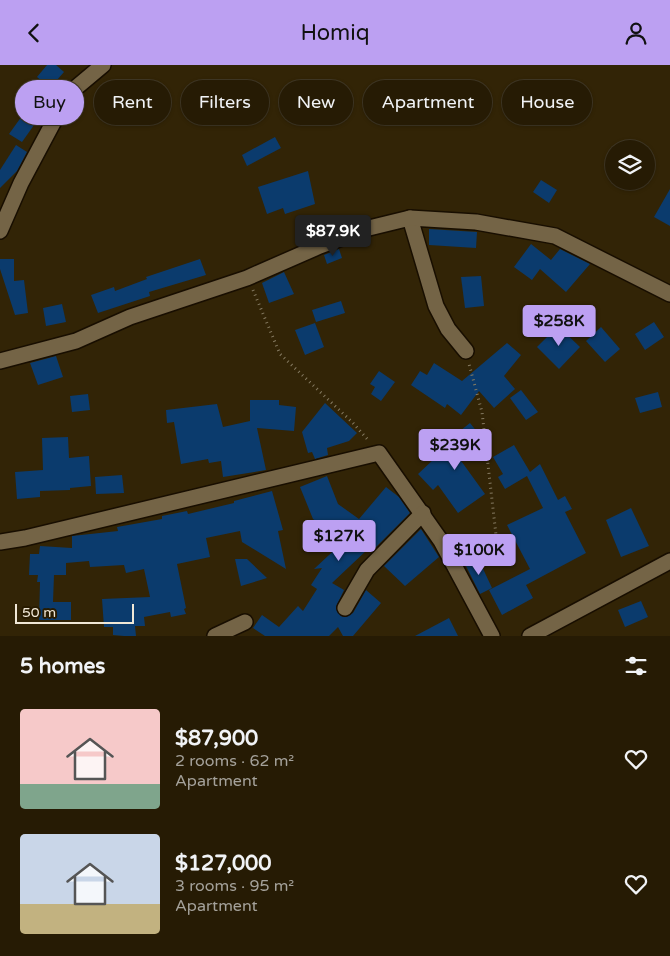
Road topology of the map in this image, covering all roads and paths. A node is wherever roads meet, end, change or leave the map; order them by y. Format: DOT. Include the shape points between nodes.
graph roads {
  1 [pos="103,65"];
  2 [pos="410,218"];
  3 [pos="0,231"];
  4 [pos="247,278"];
  5 [pos="670,294"];
  6 [pos="466,351"];
  7 [pos="0,361"];
  8 [pos="379,453"];
  9 [pos="423,513"];
  10 [pos="0,542"];
  11 [pos="670,561"];
  12 [pos="456,567"];
  13 [pos="345,608"];
  14 [pos="245,622"];
  15 [pos="216,636"];
  16 [pos="492,636"];
  17 [pos="530,636"];
  1 -- 3 [label="street" via="72,91 62,107 21,183"];
  2 -- 4 [label="street" via="320,245"];
  2 -- 5 [label="street" via="476,222 555,236"];
  2 -- 6 [label="street" via="436,306 448,329"];
  4 -- 7 [label="street" via="130,317 76,341"];
  4 -- 8 [label="path" via="280,354 352,422"];
  6 -- 12 [label="path" via="482,412 496,535"];
  8 -- 9 [label="street"];
  8 -- 10 [label="street"];
  9 -- 12 [label="street"];
  9 -- 13 [label="street" via="367,570"];
  11 -- 17 [label="street"];
  12 -- 16 [label="street"];
  14 -- 15 [label="street"];
}
